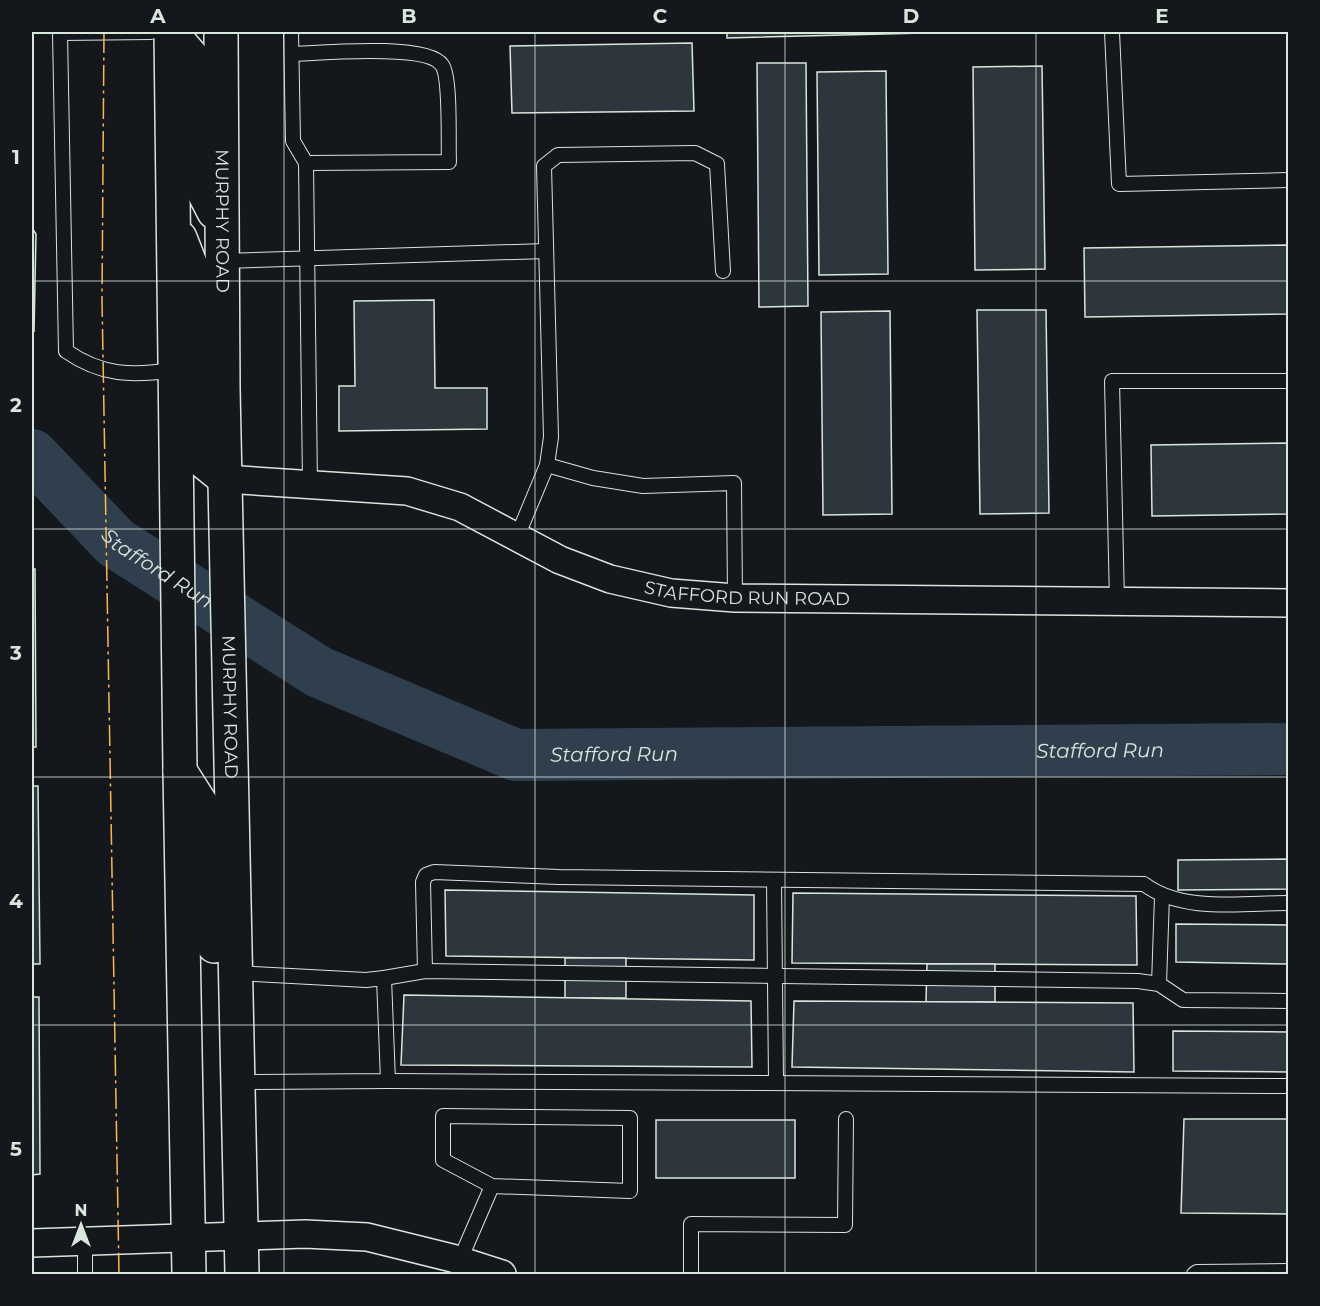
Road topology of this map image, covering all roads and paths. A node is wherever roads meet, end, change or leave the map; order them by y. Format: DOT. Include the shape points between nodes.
graph roads {
  1 [pos="151,32"];
  2 [pos="171,32"];
  3 [pos="221,32"];
  4 [pos="291,32"];
  5 [pos="1112,32"];
  6 [pos="292,54"];
  7 [pos="306,163"];
  8 [pos="1288,180"];
  9 [pos="173,220"];
  10 [pos="223,246"];
  11 [pos="546,251"];
  12 [pos="307,259"];
  13 [pos="723,271"];
  14 [pos="174,370"];
  15 [pos="1288,381"];
  16 [pos="547,465"];
  17 [pos="225,479"];
  18 [pos="310,484"];
  19 [pos="517,537"];
  20 [pos="735,598"];
  21 [pos="1117,602"];
  22 [pos="1288,603"];
  23 [pos="180,771"];
  24 [pos="774,880"];
  25 [pos="1162,896"];
  26 [pos="1288,903"];
  27 [pos="425,971"];
  28 [pos="776,975"];
  29 [pos="384,978"];
  30 [pos="1159,984"];
  31 [pos="237,987"];
  32 [pos="1288,1001"];
  33 [pos="388,1081"];
  34 [pos="239,1082"];
  35 [pos="776,1082"];
  36 [pos="1288,1086"];
  37 [pos="846,1119"];
  38 [pos="492,1186"];
  39 [pos="241,1235"];
  40 [pos="189,1237"];
  41 [pos="85,1242"];
  42 [pos="32,1243"];
  43 [pos="460,1260"];
  44 [pos="1288,1271"];
  45 [pos="85,1275"];
  46 [pos="189,1275"];
  47 [pos="242,1275"];
  48 [pos="502,1275"];
  49 [pos="690,1275"];
  50 [pos="1194,1275"];
  1 -- 14 [label="lane" via="60,33 66,351 86,366 136,375"];
  2 -- 9 [label="main road"];
  2 -- 10 [label="main road" via="194,58 200,183"];
  3 -- 10 [label="main road, MURPHY ROAD"];
  4 -- 6 [label="lane"];
  5 -- 8 [label="lane" via="1119,184"];
  6 -- 7 [label="lane" via="293,141"];
  6 -- 7 [label="lane" via="400,51 430,55 443,65 446,83 449,162"];
  7 -- 12 [label="lane"];
  9 -- 14 [label="main road"];
  9 -- 17 [label="main road" via="198,284 200,458"];
  10 -- 12 [label="lane"];
  10 -- 17 [label="main road, MURPHY ROAD"];
  11 -- 12 [label="lane"];
  11 -- 13 [label="lane" via="544,166 558,155 695,153 717,164"];
  11 -- 16 [label="lane" via="550,437"];
  12 -- 18 [label="lane"];
  14 -- 23 [label="main road"];
  15 -- 21 [label="lane" via="1112,381"];
  16 -- 19 [label="lane"];
  16 -- 20 [label="lane" via="643,486 734,483"];
  17 -- 18 [label="street, STAFFORD RUN ROAD"];
  17 -- 31 [label="main road, MURPHY ROAD"];
  18 -- 19 [label="street, STAFFORD RUN ROAD" via="386,488 435,498"];
  19 -- 20 [label="street, STAFFORD RUN ROAD" via="560,560 610,579 671,592"];
  20 -- 21 [label="street, STAFFORD RUN ROAD"];
  21 -- 22 [label="street, STAFFORD RUN ROAD"];
  23 -- 31 [label="main road" via="210,818 214,953"];
  23 -- 40 [label="main road"];
  24 -- 25 [label="lane" via="1144,885"];
  24 -- 27 [label="lane" via="434,872 426,875 423,882"];
  24 -- 28 [label="lane"];
  25 -- 26 [label="lane" via="1181,903"];
  25 -- 30 [label="lane"];
  27 -- 28 [label="lane"];
  27 -- 29 [label="lane"];
  28 -- 30 [label="lane" via="1126,980"];
  28 -- 35 [label="lane"];
  29 -- 31 [label="lane"];
  29 -- 33 [label="lane"];
  30 -- 32 [label="lane" via="1183,1000"];
  31 -- 34 [label="main road, MURPHY ROAD"];
  33 -- 34 [label="lane"];
  33 -- 35 [label="lane"];
  34 -- 39 [label="main road, MURPHY ROAD"];
  35 -- 36 [label="lane"];
  37 -- 49 [label="lane" via="845,1225 691,1224"];
  38 -- 38 [label="lane" via="630,1191 630,1118 444,1116 443,1160"];
  38 -- 43 [label="lane"];
  39 -- 40 [label="street"];
  39 -- 43 [label="street" via="367,1237"];
  39 -- 47 [label="main road, MURPHY ROAD"];
  40 -- 41 [label="street"];
  40 -- 46 [label="main road"];
  41 -- 42 [label="street"];
  41 -- 45 [label="lane"];
  43 -- 48 [label="street"];
  44 -- 50 [label="lane"];
}
